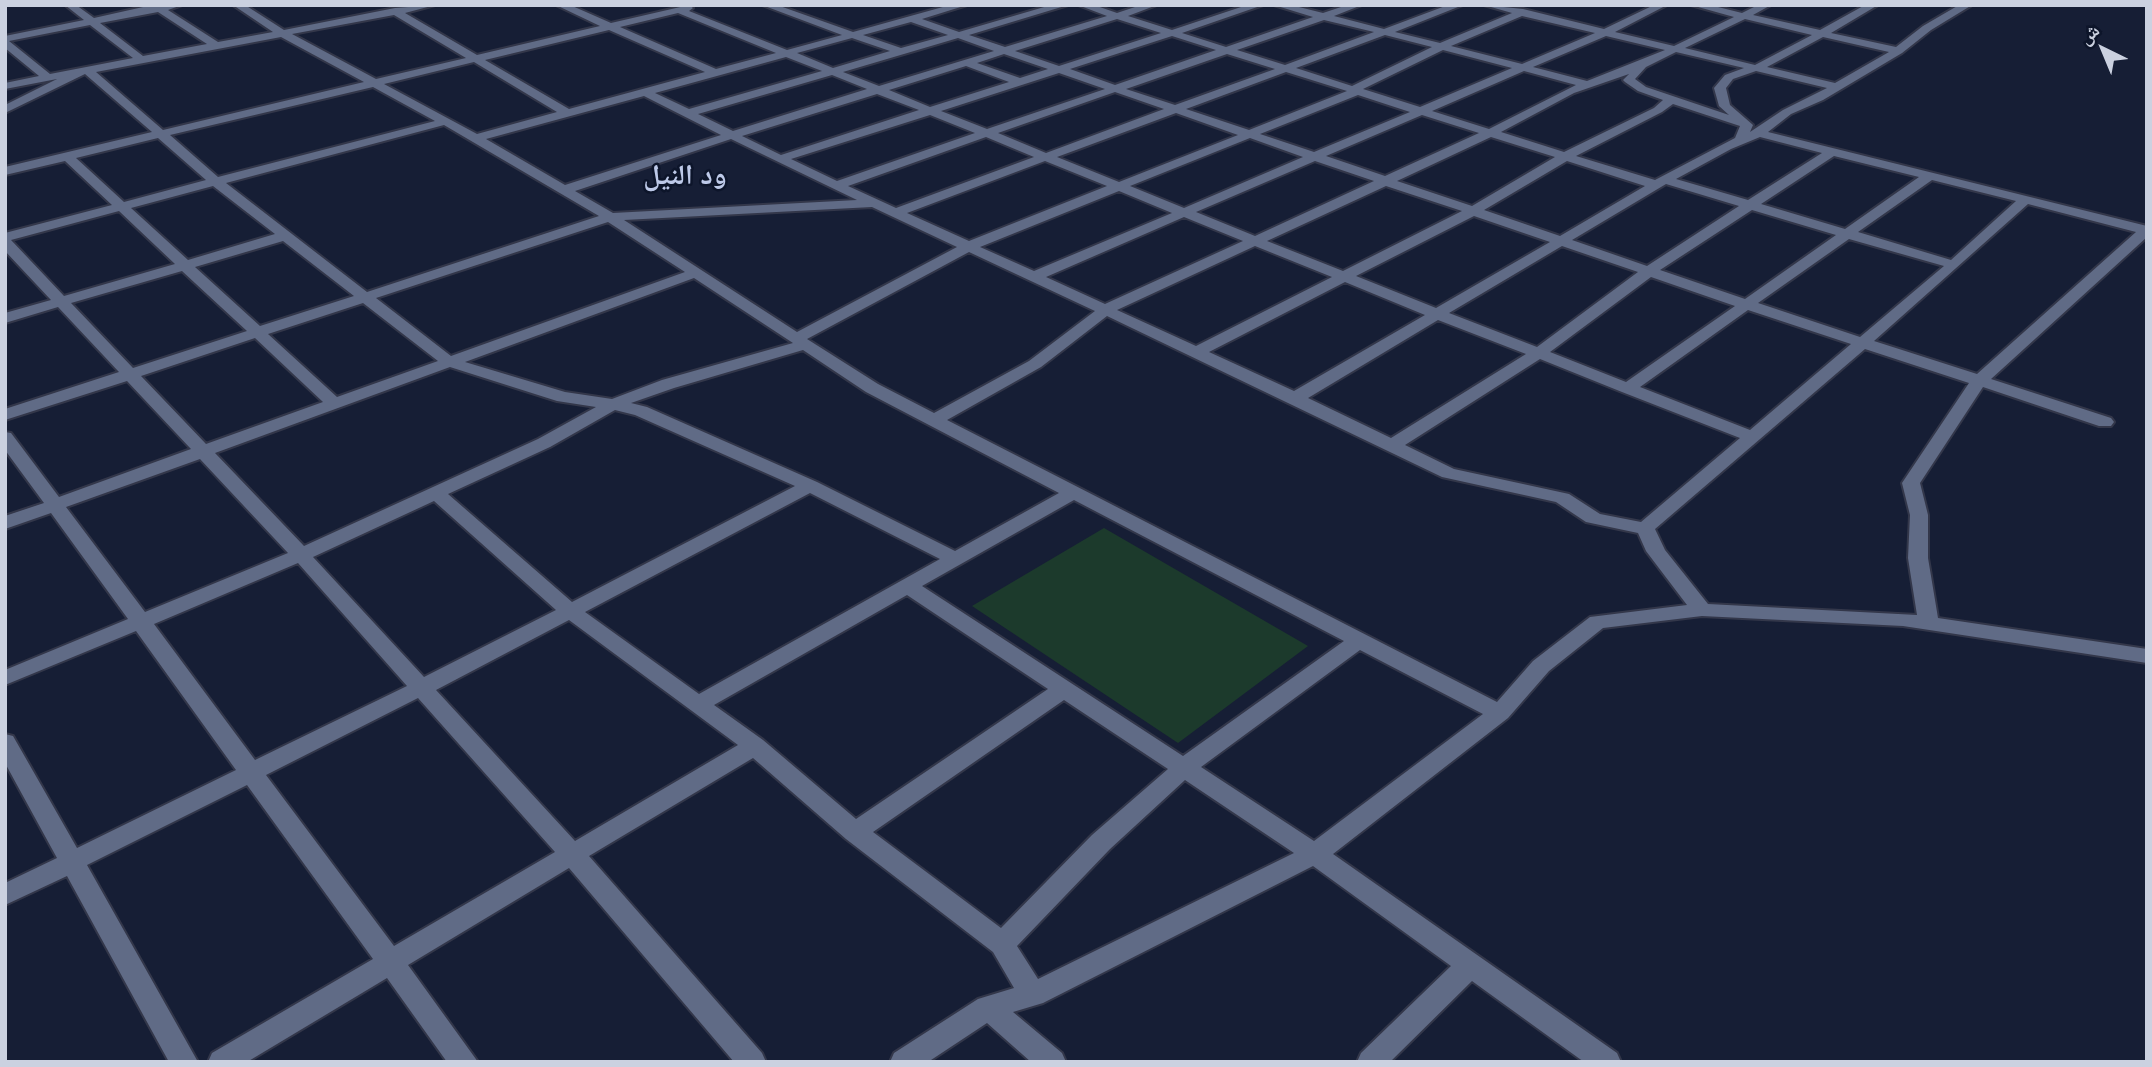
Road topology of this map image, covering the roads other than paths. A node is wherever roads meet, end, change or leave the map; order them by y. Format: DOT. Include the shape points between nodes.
graph roads {
  1 [pos="70,5"];
  2 [pos="177,5"];
  3 [pos="238,5"];
  4 [pos="430,5"];
  5 [pos="561,5"];
  6 [pos="699,5"];
  7 [pos="767,5"];
  8 [pos="962,5"];
  9 [pos="1063,5"];
  10 [pos="1083,5"];
  11 [pos="1152,5"];
  12 [pos="1258,5"];
  13 [pos="1279,5"];
  14 [pos="1357,5"];
  15 [pos="1458,5"];
  16 [pos="1489,5"];
  17 [pos="1540,5"];
  18 [pos="1662,5"];
  19 [pos="1696,5"];
  20 [pos="1766,5"];
  21 [pos="1873,5"];
  22 [pos="1967,5"];
  23 [pos="414,6"];
  24 [pos="158,7"];
  25 [pos="678,10"];
  26 [pos="395,11"];
  27 [pos="1523,12"];
  28 [pos="1117,16"];
  29 [pos="1743,16"];
  30 [pos="1323,17"];
  31 [pos="912,19"];
  32 [pos="92,22"];
  33 [pos="611,27"];
  34 [pos="280,32"];
  35 [pos="1606,32"];
  36 [pos="1172,33"];
  37 [pos="1382,33"];
  38 [pos="1821,33"];
  39 [pos="853,35"];
  40 [pos="958,35"];
  41 [pos="5,41"];
  42 [pos="214,44"];
  43 [pos="1439,48"];
  44 [pos="1678,49"];
  45 [pos="1228,50"];
  46 [pos="1003,51"];
  47 [pos="1898,51"];
  48 [pos="902,52"];
  49 [pos="783,53"];
  50 [pos="140,58"];
  51 [pos="477,59"];
  52 [pos="966,62"];
  53 [pos="1642,65"];
  54 [pos="1287,68"];
  55 [pos="1518,68"];
  56 [pos="1756,68"];
  57 [pos="86,69"];
  58 [pos="1058,69"];
  59 [pos="714,72"];
  60 [pos="831,72"];
  61 [pos="47,77"];
  62 [pos="1020,82"];
  63 [pos="376,83"];
  64 [pos="1586,84"];
  65 [pos="5,86"];
  66 [pos="1836,87"];
  67 [pos="1115,89"];
  68 [pos="876,90"];
  69 [pos="1356,90"];
  70 [pos="643,91"];
  71 [pos="1672,99"];
  72 [pos="1175,109"];
  73 [pos="5,110"];
  74 [pos="1420,110"];
  75 [pos="928,111"];
  76 [pos="567,113"];
  77 [pos="688,113"];
  78 [pos="447,121"];
  79 [pos="1753,129"];
  80 [pos="1490,132"];
  81 [pos="161,134"];
  82 [pos="985,134"];
  83 [pos="1249,134"];
  84 [pos="732,135"];
  85 [pos="477,138"];
  86 [pos="1830,153"];
  87 [pos="67,156"];
  88 [pos="1314,156"];
  89 [pos="1566,156"];
  90 [pos="1044,157"];
  91 [pos="780,159"];
  92 [pos="5,171"];
  93 [pos="1929,176"];
  94 [pos="1385,181"];
  95 [pos="216,182"];
  96 [pos="1661,182"];
  97 [pos="837,185"];
  98 [pos="1118,186"];
  99 [pos="564,190"];
  100 [pos="2025,200"];
  101 [pos="877,203"];
  102 [pos="1749,205"];
  103 [pos="121,206"];
  104 [pos="1473,211"];
  105 [pos="896,212"];
  106 [pos="1184,213"];
  107 [pos="610,217"];
  108 [pos="1849,235"];
  109 [pos="285,236"];
  110 [pos="5,237"];
  111 [pos="1255,241"];
  112 [pos="1562,241"];
  113 [pos="5,242"];
  114 [pos="969,246"];
  115 [pos="185,265"];
  116 [pos="1954,265"];
  117 [pos="1648,271"];
  118 [pos="693,274"];
  119 [pos="1036,276"];
  120 [pos="1344,277"];
  121 [pos="365,298"];
  122 [pos="61,301"];
  123 [pos="1748,305"];
  124 [pos="1107,309"];
  125 [pos="1437,314"];
  126 [pos="5,318"];
  127 [pos="258,332"];
  128 [pos="802,341"];
  129 [pos="1863,343"];
  130 [pos="1196,352"];
  131 [pos="1539,353"];
  132 [pos="449,362"];
  133 [pos="130,374"];
  134 [pos="1979,381"];
  135 [pos="1628,388"];
  136 [pos="1295,398"];
  137 [pos="335,404"];
  138 [pos="613,404"];
  139 [pos="5,415"];
  140 [pos="935,420"];
  141 [pos="2105,422"];
  142 [pos="1751,436"];
  143 [pos="5,437"];
  144 [pos="1391,446"];
  145 [pos="203,452"];
  146 [pos="810,486"];
  147 [pos="1074,492"];
  148 [pos="436,493"];
  149 [pos="55,505"];
  150 [pos="5,523"];
  151 [pos="1645,528"];
  152 [pos="301,555"];
  153 [pos="955,559"];
  154 [pos="907,586"];
  155 [pos="1702,610"];
  156 [pos="570,611"];
  157 [pos="140,622"];
  158 [pos="1929,623"];
  159 [pos="1359,640"];
  160 [pos="2147,656"];
  161 [pos="5,678"];
  162 [pos="421,688"];
  163 [pos="1063,690"];
  164 [pos="698,704"];
  165 [pos="1500,713"];
  166 [pos="5,742"];
  167 [pos="755,746"];
  168 [pos="1182,769"];
  169 [pos="251,773"];
  170 [pos="855,832"];
  171 [pos="572,854"];
  172 [pos="1315,855"];
  173 [pos="72,862"];
  174 [pos="5,895"];
  175 [pos="1002,944"];
  176 [pos="390,962"];
  177 [pos="1469,966"];
  178 [pos="1034,995"];
  179 [pos="988,1007"];
  180 [pos="184,1062"];
  181 [pos="222,1062"];
  182 [pos="464,1062"];
  183 [pos="752,1062"];
  184 [pos="904,1062"];
  185 [pos="1052,1062"];
  186 [pos="1371,1062"];
  187 [pos="1607,1062"];
  1 -- 32 [label="street"];
  2 -- 24 [label="street"];
  3 -- 34 [label="street"];
  4 -- 23 [label="street"];
  5 -- 33 [label="street"];
  6 -- 25 [label="street"];
  7 -- 39 [label="street"];
  8 -- 31 [label="street"];
  9 -- 40 [label="street"];
  10 -- 28 [label="street"];
  11 -- 28 [label="street"];
  12 -- 36 [label="street"];
  13 -- 30 [label="street"];
  14 -- 30 [label="street"];
  15 -- 37 [label="street"];
  16 -- 27 [label="street"];
  17 -- 27 [label="street"];
  18 -- 35 [label="street"];
  19 -- 29 [label="street"];
  20 -- 29 [label="street"];
  21 -- 38 [label="street"];
  22 -- 47 [label="street"];
  23 -- 26 [label="street"];
  24 -- 32 [label="street"];
  24 -- 42 [label="street"];
  25 -- 33 [label="street"];
  25 -- 49 [label="street"];
  26 -- 34 [label="street"];
  26 -- 51 [label="street"];
  27 -- 35 [label="street"];
  27 -- 43 [label="street"];
  28 -- 36 [label="street"];
  28 -- 46 [label="street"];
  29 -- 38 [label="street"];
  29 -- 44 [label="street"];
  30 -- 37 [label="street"];
  30 -- 45 [label="street"];
  31 -- 39 [label="street"];
  31 -- 40 [label="street"];
  32 -- 41 [label="street"];
  32 -- 50 [label="street"];
  33 -- 51 [label="street"];
  33 -- 59 [label="street"];
  34 -- 42 [label="street"];
  34 -- 63 [label="street"];
  35 -- 44 [label="street"];
  35 -- 55 [label="street"];
  36 -- 45 [label="street"];
  36 -- 58 [label="street"];
  37 -- 43 [label="street"];
  37 -- 54 [label="street"];
  38 -- 47 [label="street"];
  38 -- 56 [label="street"];
  39 -- 48 [label="street"];
  39 -- 49 [label="street"];
  40 -- 46 [label="street"];
  40 -- 48 [label="street"];
  41 -- 61 [label="street"];
  42 -- 50 [label="street"];
  43 -- 55 [label="street"];
  43 -- 69 [label="street"];
  44 -- 53 [label="street"];
  44 -- 56 [label="street"];
  45 -- 54 [label="street"];
  45 -- 67 [label="street"];
  46 -- 52 [label="street"];
  46 -- 58 [label="street"];
  47 -- 66 [label="street"];
  48 -- 60 [label="street"];
  49 -- 59 [label="street"];
  49 -- 60 [label="street"];
  50 -- 57 [label="street"];
  51 -- 63 [label="street"];
  51 -- 76 [label="street"];
  52 -- 62 [label="street"];
  52 -- 68 [label="street"];
  53 -- 64 [label="street"];
  53 -- 71 [label="street" via="1629,80"];
  54 -- 69 [label="street"];
  54 -- 72 [label="street"];
  55 -- 64 [label="street"];
  55 -- 74 [label="street"];
  56 -- 66 [label="street"];
  56 -- 79 [label="street" via="1729,77 1720,88 1726,106"];
  57 -- 61 [label="street"];
  57 -- 73 [label="street"];
  57 -- 81 [label="street"];
  58 -- 62 [label="street"];
  58 -- 67 [label="street"];
  59 -- 70 [label="street"];
  60 -- 68 [label="street"];
  60 -- 77 [label="street"];
  61 -- 65 [label="street"];
  62 -- 75 [label="street"];
  63 -- 78 [label="street"];
  63 -- 81 [label="street"];
  64 -- 80 [label="street"];
  66 -- 79 [label="street"];
  67 -- 72 [label="street"];
  67 -- 82 [label="street"];
  68 -- 75 [label="street"];
  68 -- 84 [label="street"];
  69 -- 74 [label="street"];
  69 -- 83 [label="street"];
  70 -- 76 [label="street"];
  70 -- 77 [label="street"];
  71 -- 79 [label="street"];
  71 -- 89 [label="street"];
  72 -- 83 [label="street"];
  72 -- 90 [label="street"];
  74 -- 80 [label="street"];
  74 -- 88 [label="street"];
  75 -- 82 [label="street"];
  75 -- 91 [label="street"];
  76 -- 85 [label="street"];
  77 -- 84 [label="street"];
  78 -- 85 [label="street"];
  78 -- 95 [label="street"];
  79 -- 86 [label="street"];
  79 -- 96 [label="street" via="1740,141"];
  80 -- 89 [label="street"];
  80 -- 94 [label="street"];
  81 -- 87 [label="street"];
  81 -- 95 [label="street"];
  82 -- 90 [label="street"];
  82 -- 97 [label="street"];
  83 -- 88 [label="street"];
  83 -- 98 [label="street"];
  84 -- 91 [label="street"];
  84 -- 99 [label="street"];
  85 -- 99 [label="street"];
  86 -- 93 [label="street"];
  86 -- 102 [label="street"];
  87 -- 92 [label="street"];
  87 -- 103 [label="street"];
  88 -- 94 [label="street"];
  88 -- 106 [label="street"];
  89 -- 96 [label="street"];
  89 -- 104 [label="street"];
  90 -- 98 [label="street"];
  90 -- 105 [label="street"];
  91 -- 97 [label="street"];
  93 -- 100 [label="street"];
  93 -- 108 [label="street"];
  94 -- 104 [label="street"];
  94 -- 111 [label="street"];
  95 -- 103 [label="street"];
  95 -- 109 [label="street"];
  96 -- 102 [label="street"];
  96 -- 112 [label="street"];
  97 -- 101 [label="street"];
  98 -- 106 [label="street"];
  98 -- 114 [label="street"];
  99 -- 107 [label="street"];
  100 -- 116 [label="street"];
  100 -- 134 [label="street" via="2146,230"];
  101 -- 105 [label="street"];
  101 -- 107 [label="street"];
  102 -- 108 [label="street"];
  102 -- 117 [label="street"];
  103 -- 110 [label="street"];
  103 -- 115 [label="street"];
  104 -- 112 [label="street"];
  104 -- 120 [label="street"];
  105 -- 114 [label="street"];
  106 -- 111 [label="street"];
  106 -- 119 [label="street"];
  107 -- 118 [label="street"];
  107 -- 121 [label="street"];
  108 -- 116 [label="street"];
  108 -- 123 [label="street"];
  109 -- 115 [label="street"];
  109 -- 121 [label="street"];
  111 -- 120 [label="street"];
  111 -- 124 [label="street"];
  112 -- 117 [label="street"];
  112 -- 125 [label="street"];
  113 -- 122 [label="street"];
  114 -- 119 [label="street"];
  114 -- 128 [label="street"];
  115 -- 122 [label="street"];
  115 -- 127 [label="street"];
  116 -- 129 [label="street"];
  117 -- 123 [label="street"];
  117 -- 131 [label="street"];
  118 -- 128 [label="street"];
  118 -- 132 [label="street"];
  119 -- 124 [label="street"];
  120 -- 125 [label="street"];
  120 -- 130 [label="street"];
  121 -- 127 [label="street"];
  121 -- 132 [label="street"];
  122 -- 126 [label="street"];
  122 -- 133 [label="street"];
  123 -- 129 [label="street"];
  123 -- 135 [label="street"];
  124 -- 130 [label="street"];
  124 -- 140 [label="street" via="1035,364"];
  125 -- 131 [label="street"];
  125 -- 136 [label="street"];
  127 -- 133 [label="street"];
  127 -- 137 [label="street"];
  128 -- 138 [label="street"];
  128 -- 140 [label="street" via="872,388"];
  129 -- 134 [label="street"];
  129 -- 142 [label="street"];
  130 -- 136 [label="street"];
  131 -- 135 [label="street"];
  131 -- 144 [label="street"];
  132 -- 137 [label="street"];
  132 -- 138 [label="street" via="563,397"];
  133 -- 139 [label="street"];
  133 -- 145 [label="street"];
  134 -- 141 [label="street"];
  134 -- 158 [label="street" via="1911,483 1919,515 1918,558"];
  135 -- 142 [label="street"];
  136 -- 144 [label="street"];
  137 -- 145 [label="street"];
  138 -- 146 [label="street" via="641,411"];
  138 -- 148 [label="street" via="544,443"];
  140 -- 147 [label="street"];
  142 -- 151 [label="street"];
  143 -- 149 [label="street"];
  144 -- 151 [label="street" via="1448,473 1562,498 1593,518"];
  145 -- 149 [label="street"];
  145 -- 152 [label="street"];
  146 -- 153 [label="street"];
  146 -- 156 [label="street"];
  147 -- 153 [label="street"];
  147 -- 159 [label="street"];
  148 -- 152 [label="street"];
  148 -- 156 [label="street"];
  149 -- 150 [label="street"];
  149 -- 157 [label="street"];
  151 -- 155 [label="street" via="1656,551"];
  152 -- 157 [label="street"];
  152 -- 162 [label="street"];
  153 -- 154 [label="street"];
  154 -- 163 [label="street"];
  154 -- 164 [label="street"];
  155 -- 158 [label="street"];
  155 -- 165 [label="street" via="1597,622 1541,666"];
  156 -- 162 [label="street"];
  156 -- 164 [label="street"];
  157 -- 161 [label="street"];
  157 -- 169 [label="street"];
  158 -- 160 [label="street"];
  159 -- 165 [label="street"];
  159 -- 168 [label="street"];
  162 -- 169 [label="street"];
  162 -- 171 [label="street"];
  163 -- 168 [label="street"];
  163 -- 170 [label="street"];
  164 -- 167 [label="street"];
  165 -- 172 [label="street"];
  166 -- 173 [label="street"];
  167 -- 170 [label="street"];
  167 -- 171 [label="street"];
  168 -- 172 [label="street"];
  168 -- 175 [label="street" via="1101,842"];
  169 -- 173 [label="street"];
  169 -- 176 [label="street"];
  170 -- 175 [label="street"];
  171 -- 176 [label="street"];
  171 -- 183 [label="street"];
  172 -- 177 [label="street"];
  172 -- 178 [label="street"];
  173 -- 174 [label="street"];
  173 -- 180 [label="street"];
  175 -- 178 [label="street"];
  176 -- 181 [label="street"];
  176 -- 182 [label="street"];
  177 -- 186 [label="street"];
  177 -- 187 [label="street"];
  178 -- 179 [label="street"];
  179 -- 184 [label="street"];
  179 -- 185 [label="street"];
}
